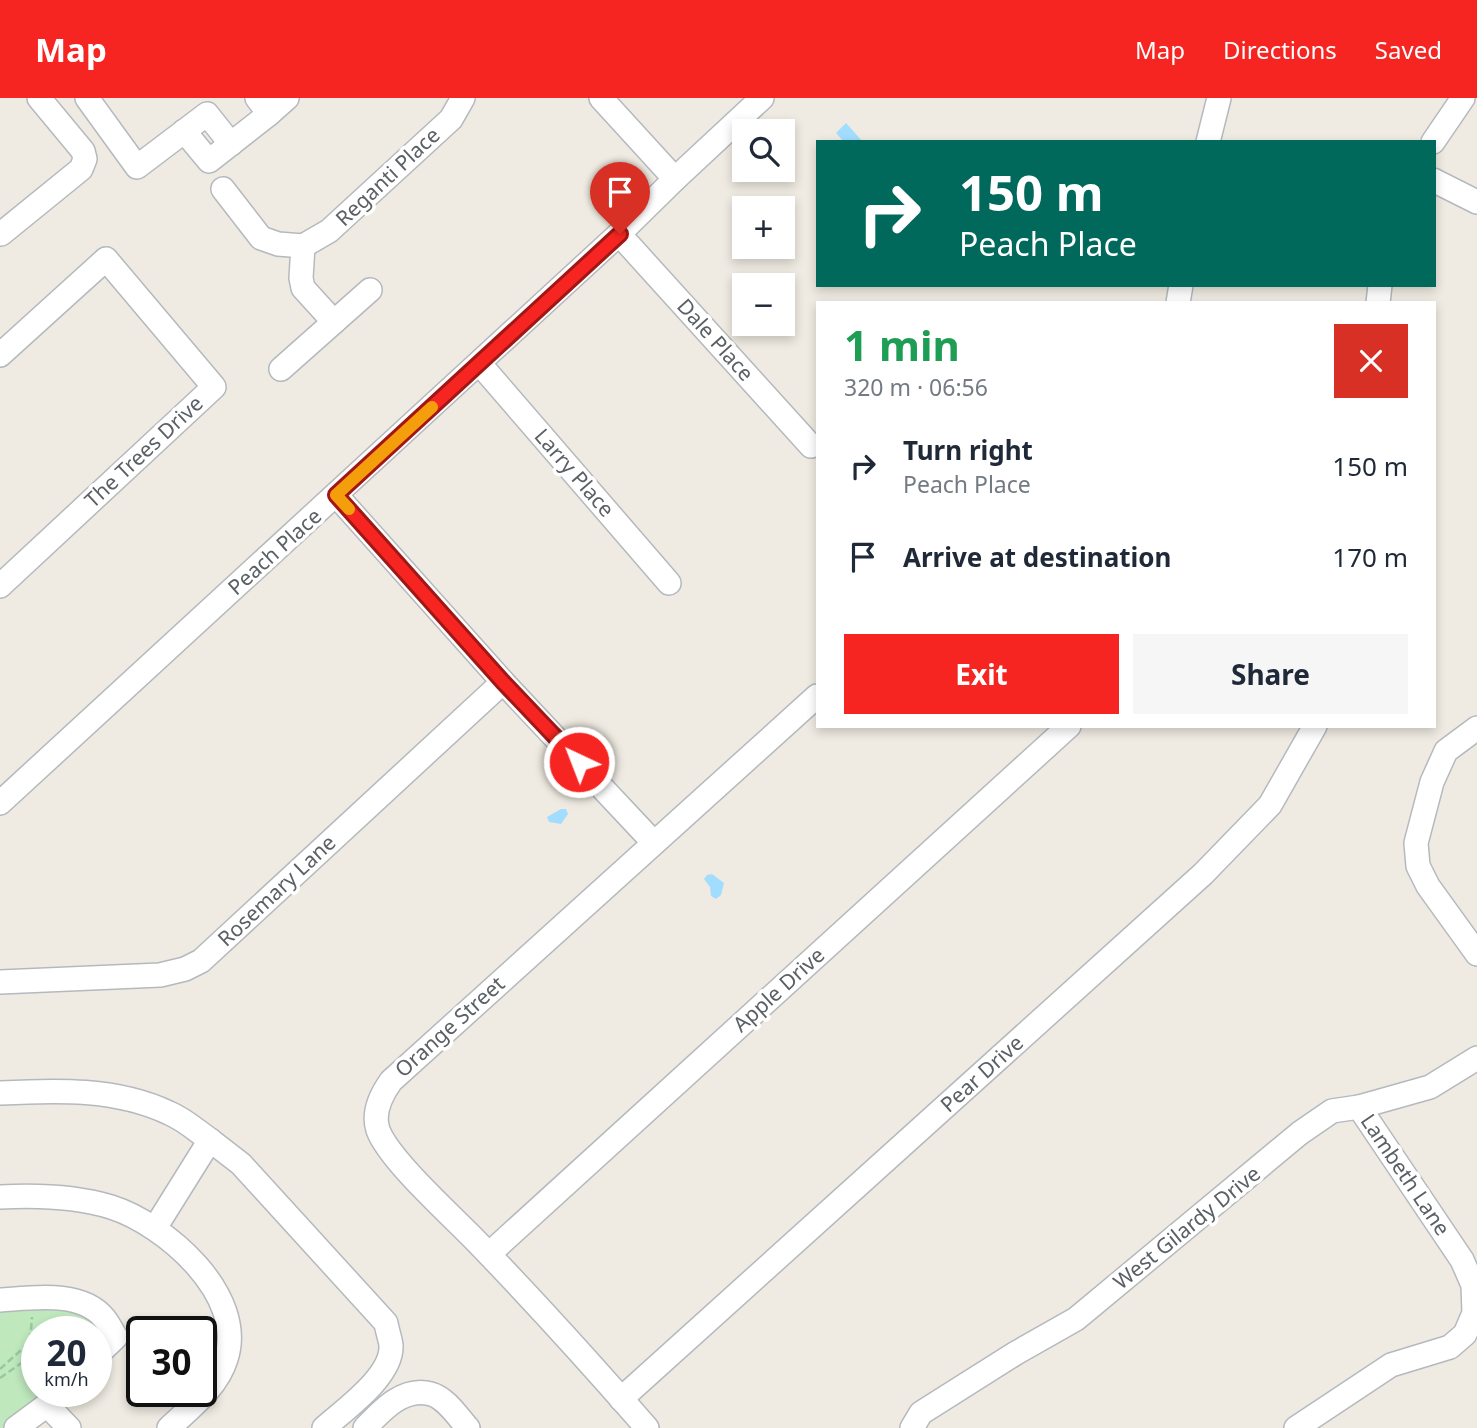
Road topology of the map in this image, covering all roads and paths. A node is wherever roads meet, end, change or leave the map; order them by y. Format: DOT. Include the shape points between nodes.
graph roads {
  1 [pos="39,98"];
  2 [pos="87,98"];
  3 [pos="287,98"];
  4 [pos="463,98"];
  5 [pos="601,98"];
  6 [pos="762,98"];
  7 [pos="1219,98"];
  8 [pos="1462,98"];
  9 [pos="263,106"];
  10 [pos="1208,140"];
  11 [pos="1434,140"];
  12 [pos="675,178"];
  13 [pos="1436,182"];
  14 [pos="223,189"];
  15 [pos="1477,202"];
  16 [pos="0,233"];
  17 [pos="620,234"];
  18 [pos="303,246"];
  19 [pos="370,290"];
  20 [pos="334,322"];
  21 [pos="0,355"];
  22 [pos="479,363"];
  23 [pos="281,369"];
  24 [pos="811,446"];
  25 [pos="336,495"];
  26 [pos="669,583"];
  27 [pos="0,586"];
  28 [pos="503,682"];
  29 [pos="816,697"];
  30 [pos="1067,728"];
  31 [pos="1314,728"];
  32 [pos="1477,728"];
  33 [pos="0,803"];
  34 [pos="654,843"];
  35 [pos="1477,954"];
  36 [pos="0,982"];
  37 [pos="1477,1058"];
  38 [pos="0,1093"];
  39 [pos="1359,1107"];
  40 [pos="210,1140"];
  41 [pos="0,1197"];
  42 [pos="155,1228"];
  43 [pos="489,1254"];
  44 [pos="8,1300"];
  45 [pos="101,1316"];
  46 [pos="21,1363"];
  47 [pos="0,1369"];
  48 [pos="0,1378"];
  49 [pos="621,1399"];
  50 [pos="42,1407"];
  51 [pos="58,1407"];
  52 [pos="16,1428"];
  53 [pos="69,1428"];
  54 [pos="169,1428"];
  55 [pos="324,1428"];
  56 [pos="365,1428"];
  57 [pos="468,1428"];
  58 [pos="647,1428"];
  59 [pos="912,1428"];
  60 [pos="1296,1428"];
  1 -- 16 [label="street" via="83,150 85,159 81,169"];
  2 -- 9 [label="street" via="137,167 208,114 231,144"];
  3 -- 9 [label="street"];
  4 -- 18 [label="street, Reganti Place" via="451,119 329,231"];
  5 -- 12 [label="street"];
  6 -- 12 [label="street, Peach Place"];
  7 -- 10 [label="street"];
  8 -- 11 [label="street"];
  12 -- 17 [label="street, Peach Place"];
  13 -- 15 [label="street"];
  14 -- 18 [label="street" via="261,239"];
  17 -- 22 [label="street, Peach Place"];
  17 -- 24 [label="street, Dale Place"];
  18 -- 20 [label="street" via="303,288"];
  19 -- 20 [label="street"];
  20 -- 23 [label="street"];
  21 -- 27 [label="street, The Trees Drive" via="106,259 214,387"];
  22 -- 25 [label="street, Peach Place"];
  22 -- 26 [label="street, Larry Place"];
  25 -- 28 [label="street"];
  25 -- 33 [label="street, Peach Place"];
  28 -- 34 [label="street"];
  28 -- 36 [label="street, Rosemary Lane" via="201,961 160,975"];
  29 -- 34 [label="street, Orange Street"];
  30 -- 43 [label="street, Apple Drive"];
  31 -- 49 [label="street, Pear Drive" via="1270,805 1203,874"];
  32 -- 35 [label="street" via="1446,751 1432,782 1416,842 1418,866 1428,886"];
  34 -- 43 [label="street, Orange Street" via="390,1080 381,1096 376,1112 378,1130 391,1153"];
  37 -- 39 [label="street, West Gilardy Drive" via="1430,1087"];
  38 -- 40 [label="street" via="57,1091 126,1098 170,1113"];
  39 -- 59 [label="street, West Gilardy Drive" via="1332,1111 1300,1133 1076,1319 921,1413"];
  39 -- 60 [label="street, Lambeth Lane" via="1462,1260 1473,1285 1474,1313 1465,1334 1450,1347 1391,1365"];
  40 -- 42 [label="street"];
  40 -- 55 [label="street" via="241,1164 386,1324 391,1347 386,1367"];
  41 -- 42 [label="street" via="80,1199"];
  42 -- 54 [label="street" via="197,1265 218,1293 230,1344 214,1383"];
  43 -- 49 [label="street, Orange Street"];
  44 -- 45 [label="street" via="78,1301"];
  44 -- 47 [label="path" via="32,1315 33,1329 30,1342"];
  46 -- 48 [label="path"];
  49 -- 58 [label="street, Orange Street"];
  50 -- 52 [label="street"];
  51 -- 53 [label="street"];
  56 -- 57 [label="street" via="385,1407 412,1392 433,1394"];
}
